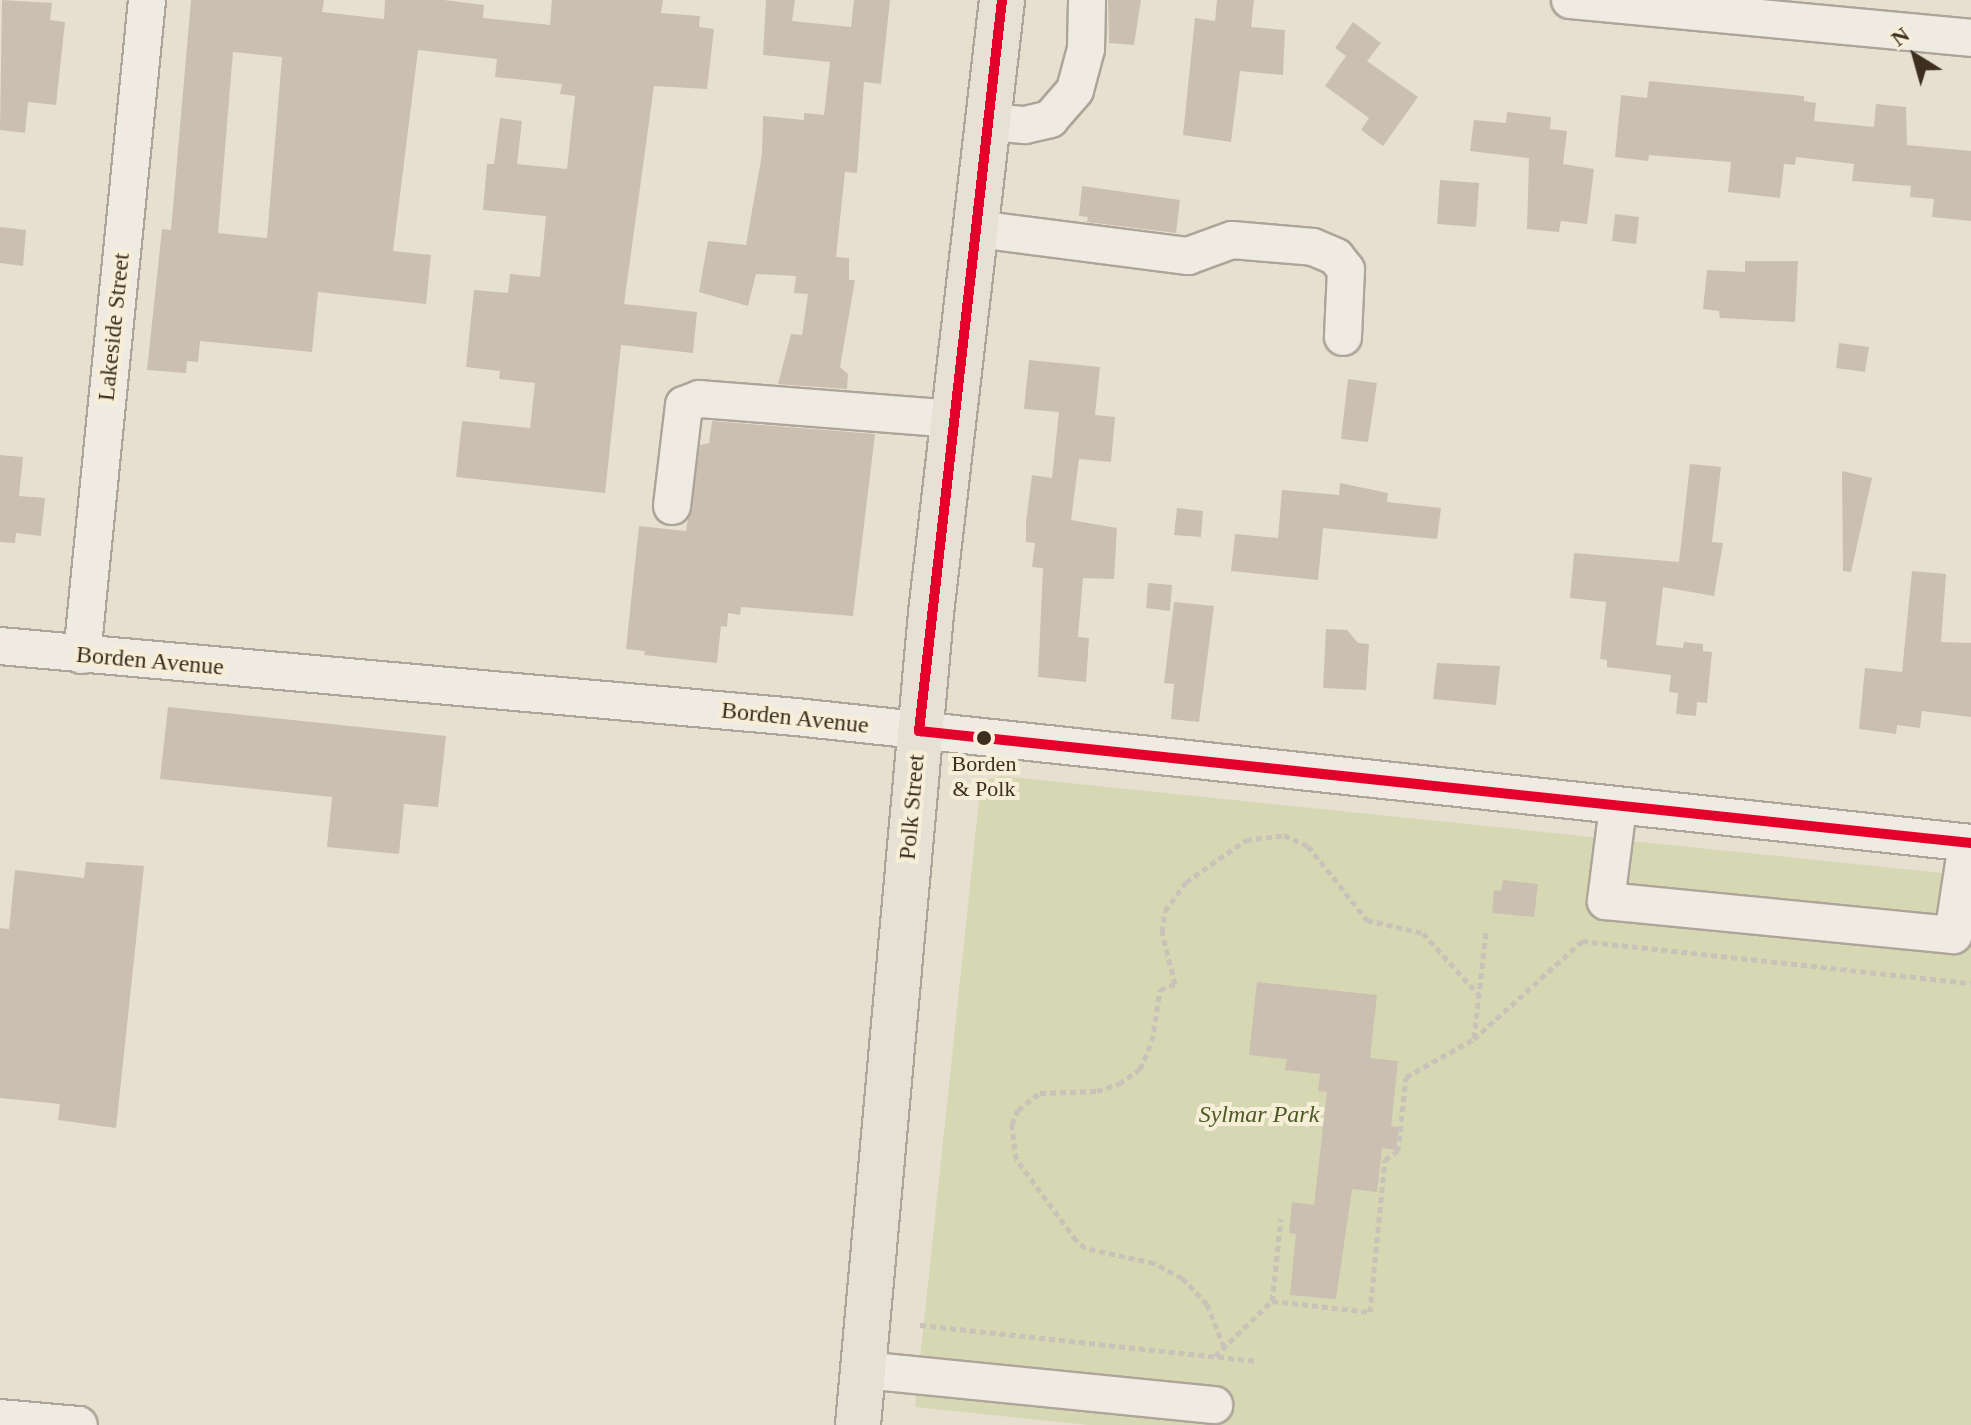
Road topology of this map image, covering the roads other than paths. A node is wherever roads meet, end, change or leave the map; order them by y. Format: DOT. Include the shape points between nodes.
graph roads {
  1 [pos="147,0"];
  2 [pos="1002,0"];
  3 [pos="1087,0"];
  4 [pos="1570,0"];
  5 [pos="1971,38"];
  6 [pos="989,122"];
  7 [pos="977,229"];
  8 [pos="1343,337"];
  9 [pos="955,419"];
  10 [pos="672,506"];
  11 [pos="0,646"];
  12 [pos="82,655"];
  13 [pos="919,731"];
  14 [pos="1618,807"];
  15 [pos="1969,843"];
  16 [pos="863,1370"];
  17 [pos="1214,1405"];
  18 [pos="0,1418"];
  19 [pos="79,1425"];
  20 [pos="858,1425"];
  1 -- 12 [label="street, Lakeside Street"];
  2 -- 6 [label="main road, Polk Street"];
  3 -- 6 [label="street" via="1086,49 1075,90 1050,119 1025,125"];
  4 -- 5 [label="street"];
  6 -- 7 [label="main road, Polk Street"];
  7 -- 8 [label="street" via="1188,256 1232,240 1313,247 1336,257 1346,270"];
  7 -- 9 [label="main road, Polk Street"];
  9 -- 10 [label="street" via="700,399 684,405"];
  9 -- 13 [label="main road, Polk Street"];
  11 -- 12 [label="street, Borden Avenue"];
  12 -- 13 [label="street, Borden Avenue"];
  13 -- 14 [label="street, Borden Avenue"];
  13 -- 16 [label="main road, Polk Street"];
  14 -- 15 [label="street, Borden Avenue"];
  14 -- 15 [label="street" via="1606,901 1953,935"];
  16 -- 17 [label="street"];
  16 -- 20 [label="main road, Polk Street"];
  18 -- 19 [label="street"];
}
